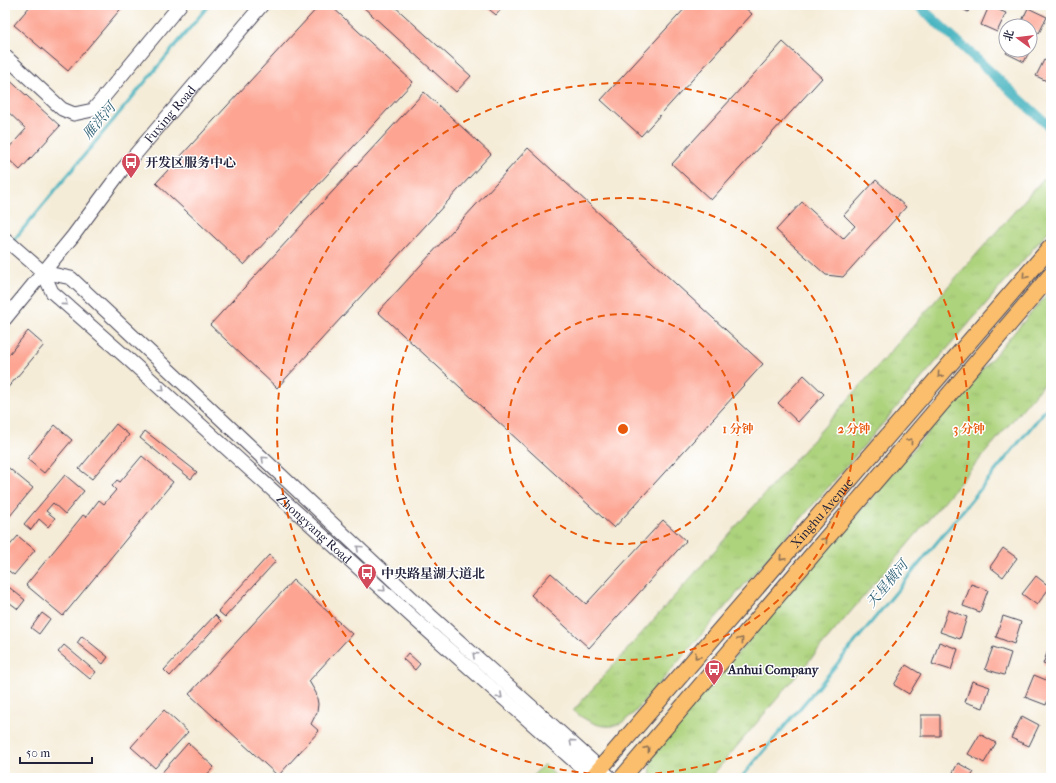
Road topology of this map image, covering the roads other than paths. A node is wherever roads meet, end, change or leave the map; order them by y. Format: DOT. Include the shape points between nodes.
graph roads {
  1 [pos="180,5"];
  2 [pos="262,5"];
  3 [pos="5,56"];
  4 [pos="5,239"];
  5 [pos="1051,247"];
  6 [pos="43,272"];
  7 [pos="1051,275"];
  8 [pos="5,319"];
  9 [pos="598,776"];
  10 [pos="622,778"];
  1 -- 3 [label="street" via="93,110 74,114 62,109"];
  2 -- 6 [label="street, Fuxing Road" via="122,170"];
  4 -- 6 [label="street"];
  5 -- 9 [label="main road, Xinghu Avenue, one-way"];
  6 -- 8 [label="street, Fuxing Road"];
  6 -- 9 [label="street, Zhongyang Road, one-way" via="52,292 419,623"];
  9 -- 6 [label="street, one-way" via="71,278"];
  10 -- 7 [label="main road, Xinghu Avenue, one-way"];
}
